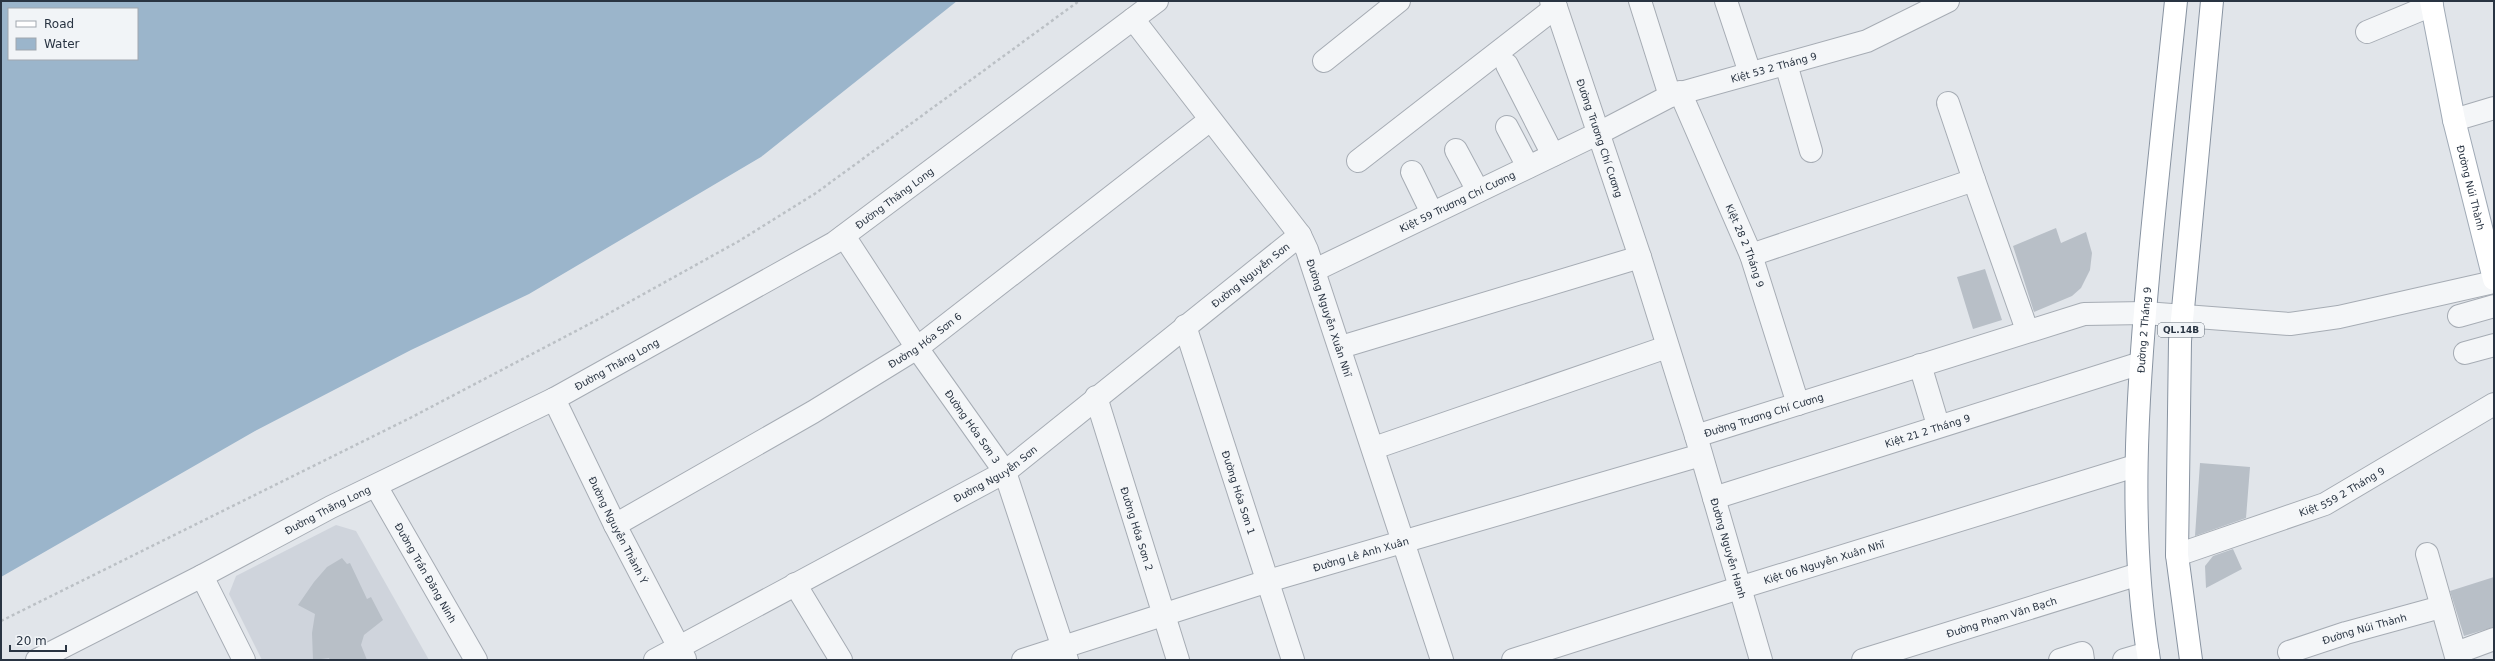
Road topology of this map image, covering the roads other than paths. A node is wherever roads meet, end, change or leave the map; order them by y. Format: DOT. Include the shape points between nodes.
graph roads {
  1 [pos="1156,1"];
  2 [pos="1399,1"];
  3 [pos="1640,1"];
  4 [pos="1726,1"];
  5 [pos="1948,1"];
  6 [pos="2176,1"];
  7 [pos="2212,1"];
  8 [pos="2432,3"];
  9 [pos="1554,4"];
  10 [pos="1133,19"];
  11 [pos="2367,32"];
  12 [pos="1324,61"];
  13 [pos="1786,64"];
  14 [pos="1507,65"];
  15 [pos="1750,73"];
  16 [pos="1675,94"];
  17 [pos="1948,103"];
  18 [pos="2494,108"];
  19 [pos="1210,120"];
  20 [pos="2454,120"];
  21 [pos="1507,127"];
  22 [pos="1599,133"];
  23 [pos="1456,150"];
  24 [pos="1811,150"];
  25 [pos="1553,155"];
  26 [pos="1358,160"];
  27 [pos="1528,168"];
  28 [pos="1412,172"];
  29 [pos="1974,180"];
  30 [pos="1478,191"];
  31 [pos="1432,213"];
  32 [pos="1300,235"];
  33 [pos="844,236"];
  34 [pos="1751,255"];
  35 [pos="1640,257"];
  36 [pos="1315,270"];
  37 [pos="2494,277"];
  38 [pos="2494,306"];
  39 [pos="2145,313"];
  40 [pos="2182,316"];
  41 [pos="2459,316"];
  42 [pos="1185,326"];
  43 [pos="2027,330"];
  44 [pos="2494,345"];
  45 [pos="1341,347"];
  46 [pos="1667,347"];
  47 [pos="917,348"];
  48 [pos="2465,353"];
  49 [pos="2141,363"];
  50 [pos="1920,365"];
  51 [pos="1096,397"];
  52 [pos="554,399"];
  53 [pos="1798,404"];
  54 [pos="2494,404"];
  55 [pos="1938,425"];
  56 [pos="1698,446"];
  57 [pos="1374,448"];
  58 [pos="2135,466"];
  59 [pos="1005,472"];
  60 [pos="376,486"];
  61 [pos="1714,498"];
  62 [pos="615,525"];
  63 [pos="1404,541"];
  64 [pos="2426,554"];
  65 [pos="2177,555"];
  66 [pos="2139,574"];
  67 [pos="202,576"];
  68 [pos="1268,581"];
  69 [pos="795,584"];
  70 [pos="1739,588"];
  71 [pos="2441,607"];
  72 [pos="1163,615"];
  73 [pos="2494,639"];
  74 [pos="2302,652"];
  75 [pos="682,654"];
  76 [pos="1065,654"];
  77 [pos="2148,656"];
  78 [pos="2457,656"];
  79 [pos="37,660"];
  80 [pos="244,660"];
  81 [pos="476,660"];
  82 [pos="655,660"];
  83 [pos="841,660"];
  84 [pos="1023,660"];
  85 [pos="1178,660"];
  86 [pos="1293,660"];
  87 [pos="1442,660"];
  88 [pos="1513,660"];
  89 [pos="1761,660"];
  90 [pos="1863,660"];
  91 [pos="2060,660"];
  92 [pos="2083,660"];
  93 [pos="2124,660"];
  94 [pos="2191,660"];
  1 -- 10 [label="street, Đường Thăng Long"];
  2 -- 12 [label="street"];
  3 -- 16 [label="street, Kiệt 28 2 Tháng 9"];
  4 -- 15 [label="street"];
  5 -- 13 [label="street, Kiệt 53 2 Tháng 9" via="1867,41"];
  6 -- 39 [label="main road, Đường 2 Tháng 9 / QL.14B"];
  7 -- 40 [label="main road, QL.14B"];
  8 -- 11 [label="street"];
  8 -- 20 [label="main road, Đường Núi Thành"];
  9 -- 22 [label="street, Đường Trương Chí Cương"];
  9 -- 26 [label="street"];
  10 -- 19 [label="street, Đường Nguyễn Xuân Nhĩ"];
  10 -- 33 [label="street, Đường Thăng Long"];
  13 -- 15 [label="street, Kiệt 53 2 Tháng 9"];
  13 -- 24 [label="street"];
  14 -- 25 [label="street"];
  15 -- 16 [label="street, Kiệt 53 2 Tháng 9"];
  16 -- 22 [label="street, Kiệt 53 2 Tháng 9"];
  16 -- 34 [label="street, Kiệt 28 2 Tháng 9"];
  17 -- 29 [label="street"];
  18 -- 20 [label="street"];
  19 -- 32 [label="street, Đường Nguyễn Xuân Nhĩ"];
  19 -- 47 [label="street, Đường Hóa Sơn 6"];
  20 -- 37 [label="main road, Đường Núi Thành"];
  21 -- 27 [label="street"];
  22 -- 25 [label="street, Kiệt 59 Trương Chí Cương"];
  22 -- 35 [label="street, Đường Trương Chí Cương"];
  23 -- 30 [label="street"];
  25 -- 27 [label="street, Kiệt 59 Trương Chí Cương"];
  27 -- 30 [label="street, Kiệt 59 Trương Chí Cương"];
  28 -- 31 [label="street"];
  29 -- 34 [label="street"];
  29 -- 43 [label="street"];
  30 -- 31 [label="street, Kiệt 59 Trương Chí Cương"];
  31 -- 36 [label="street, Kiệt 59 Trương Chí Cương"];
  32 -- 36 [label="street, Đường Nguyễn Xuân Nhĩ"];
  32 -- 42 [label="street, Đường Nguyễn Sơn"];
  33 -- 47 [label="street, Đường Hóa Sơn 3"];
  33 -- 52 [label="street, Đường Thăng Long"];
  34 -- 53 [label="street, Kiệt 28 2 Tháng 9"];
  35 -- 45 [label="street"];
  35 -- 46 [label="street, Đường Trương Chí Cương"];
  36 -- 45 [label="street, Đường Nguyễn Xuân Nhĩ"];
  37 -- 40 [label="street, Đường Trương Chí Cương" via="2339,317 2290,324"];
  38 -- 41 [label="street"];
  39 -- 40 [label="street, Đường Trương Chí Cương"];
  39 -- 43 [label="street, Đường Trương Chí Cương" via="2084,314"];
  39 -- 49 [label="main road, Đường 2 Tháng 9 / QL.14B"];
  40 -- 65 [label="main road, QL.14B"];
  42 -- 51 [label="street, Đường Nguyễn Sơn"];
  42 -- 68 [label="street, Đường Hóa Sơn 1"];
  43 -- 50 [label="street, Đường Trương Chí Cương"];
  44 -- 48 [label="street"];
  45 -- 57 [label="street, Đường Nguyễn Xuân Nhĩ"];
  46 -- 56 [label="street, Đường Trương Chí Cương"];
  46 -- 57 [label="street"];
  47 -- 59 [label="street, Đường Hóa Sơn 3"];
  47 -- 62 [label="street, Đường Hóa Sơn 6" via="813,412"];
  49 -- 55 [label="street, Kiệt 21 2 Tháng 9"];
  49 -- 58 [label="main road, Đường 2 Tháng 9 / QL.14B"];
  50 -- 53 [label="street, Đường Trương Chí Cương"];
  50 -- 55 [label="street"];
  51 -- 59 [label="street, Đường Nguyễn Sơn"];
  51 -- 72 [label="street, Đường Hóa Sơn 2"];
  52 -- 60 [label="street, Đường Thăng Long"];
  52 -- 62 [label="street, Đường Nguyễn Thành Ý"];
  53 -- 56 [label="street, Đường Trương Chí Cương"];
  54 -- 65 [label="street, Kiệt 559 2 Tháng 9" via="2325,504"];
  55 -- 61 [label="street, Kiệt 21 2 Tháng 9"];
  56 -- 61 [label="street, Đường Nguyễn Hanh"];
  56 -- 63 [label="street, Đường Lê Anh Xuân"];
  57 -- 63 [label="street, Đường Nguyễn Xuân Nhĩ"];
  58 -- 66 [label="main road, Đường 2 Tháng 9 / QL.14B"];
  58 -- 70 [label="street, Kiệt 06 Nguyễn Xuân Nhĩ"];
  59 -- 69 [label="street, Đường Nguyễn Sơn"];
  59 -- 76 [label="street, Đường Hóa Sơn 3"];
  60 -- 67 [label="street, Đường Thăng Long" via="331,507"];
  60 -- 81 [label="street, Đường Trần Đăng Ninh"];
  61 -- 70 [label="street, Đường Nguyễn Hanh"];
  62 -- 75 [label="street, Đường Nguyễn Thành Ý"];
  63 -- 68 [label="street, Đường Lê Anh Xuân"];
  63 -- 87 [label="street, Đường Nguyễn Xuân Nhĩ"];
  64 -- 71 [label="street"];
  65 -- 94 [label="main road, QL.14B"];
  66 -- 77 [label="main road, Đường 2 Tháng 9 / QL.14B"];
  66 -- 90 [label="street, Đường Phạm Văn Bạch"];
  67 -- 79 [label="street, Đường Thăng Long"];
  67 -- 80 [label="street"];
  68 -- 72 [label="street, Đường Lê Anh Xuân"];
  68 -- 86 [label="street, Đường Hóa Sơn 1"];
  69 -- 75 [label="street, Đường Nguyễn Sơn"];
  69 -- 83 [label="street"];
  70 -- 88 [label="street, Kiệt 06 Nguyễn Xuân Nhĩ"];
  70 -- 89 [label="street, Đường Nguyễn Hanh"];
  71 -- 74 [label="street, Đường Núi Thành" via="2346,633"];
  71 -- 78 [label="street"];
  72 -- 76 [label="street, Đường Lê Anh Xuân"];
  72 -- 85 [label="street, Đường Hóa Sơn 2"];
  73 -- 78 [label="street"];
  75 -- 82 [label="street, Đường Nguyễn Sơn"];
  76 -- 84 [label="street, Đường Lê Anh Xuân"];
  77 -- 93 [label="street"];
  91 -- 92 [label="street" via="2082,653"];
}
